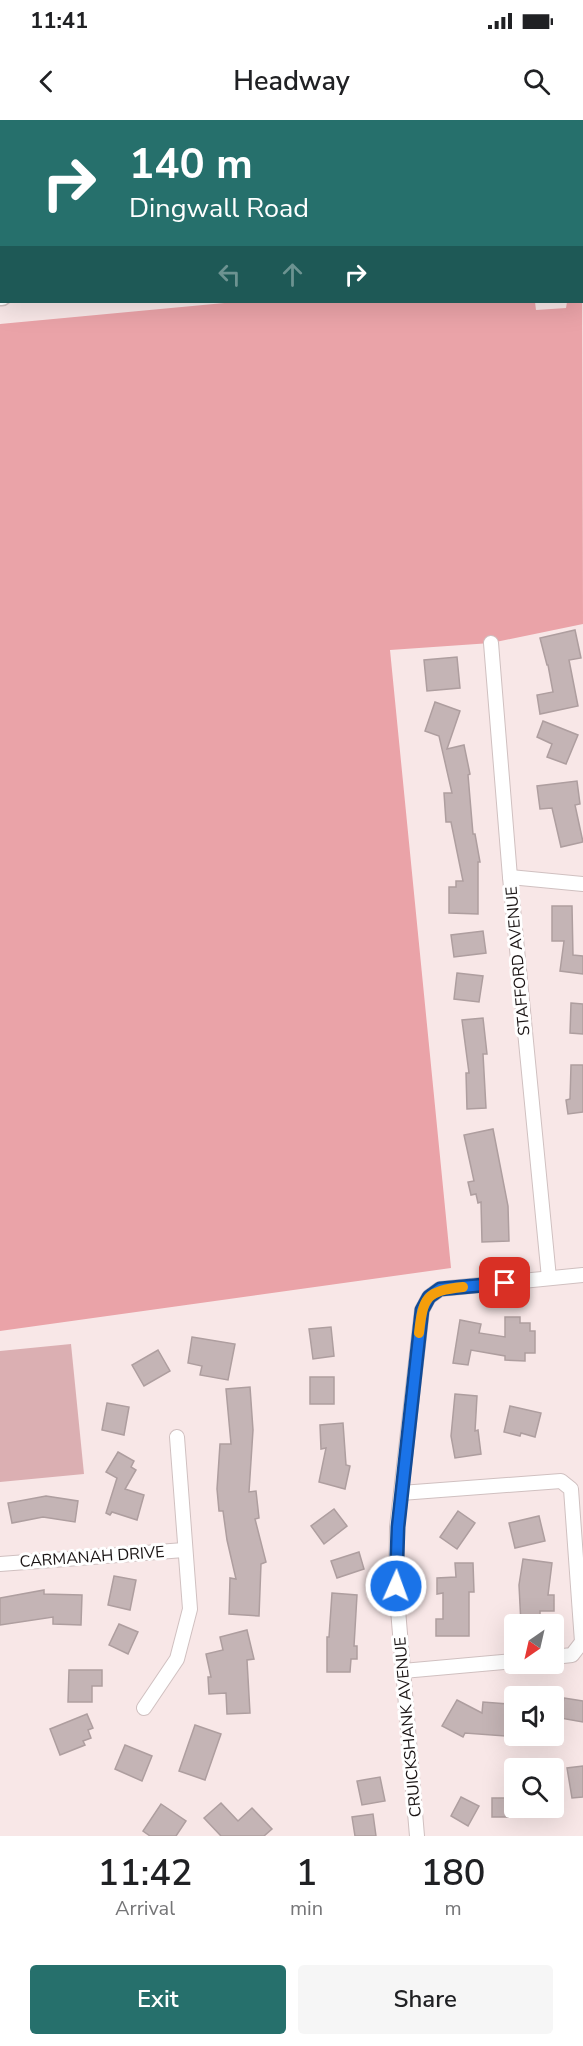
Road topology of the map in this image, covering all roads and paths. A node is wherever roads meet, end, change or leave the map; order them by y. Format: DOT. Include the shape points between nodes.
graph roads {
  1 [pos="491,644"];
  2 [pos="510,877"];
  3 [pos="583,885"];
  4 [pos="583,1275"];
  5 [pos="549,1278"];
  6 [pos="177,1437"];
  7 [pos="401,1493"];
  8 [pos="184,1550"];
  9 [pos="0,1564"];
  10 [pos="564,1656"];
  11 [pos="504,1662"];
  12 [pos="403,1671"];
  13 [pos="144,1708"];
  14 [pos="417,1836"];
  1 -- 2 [label="street, STAFFORD AVENUE"];
  2 -- 3 [label="street"];
  2 -- 5 [label="street, STAFFORD AVENUE"];
  4 -- 5 [label="street"];
  5 -- 7 [label="street, CRUICKSHANK AVENUE" via="440,1289 429,1297 422,1310"];
  6 -- 8 [label="street, CARMANAH DRIVE"];
  7 -- 10 [label="street" via="561,1481 571,1489 582,1642 572,1655"];
  7 -- 12 [label="street, CRUICKSHANK AVENUE" via="396,1586"];
  8 -- 9 [label="street, CARMANAH DRIVE"];
  8 -- 13 [label="street, CARMANAH DRIVE" via="189,1610 177,1659"];
  11 -- 12 [label="street"];
  12 -- 14 [label="street, CRUICKSHANK AVENUE"];
}
